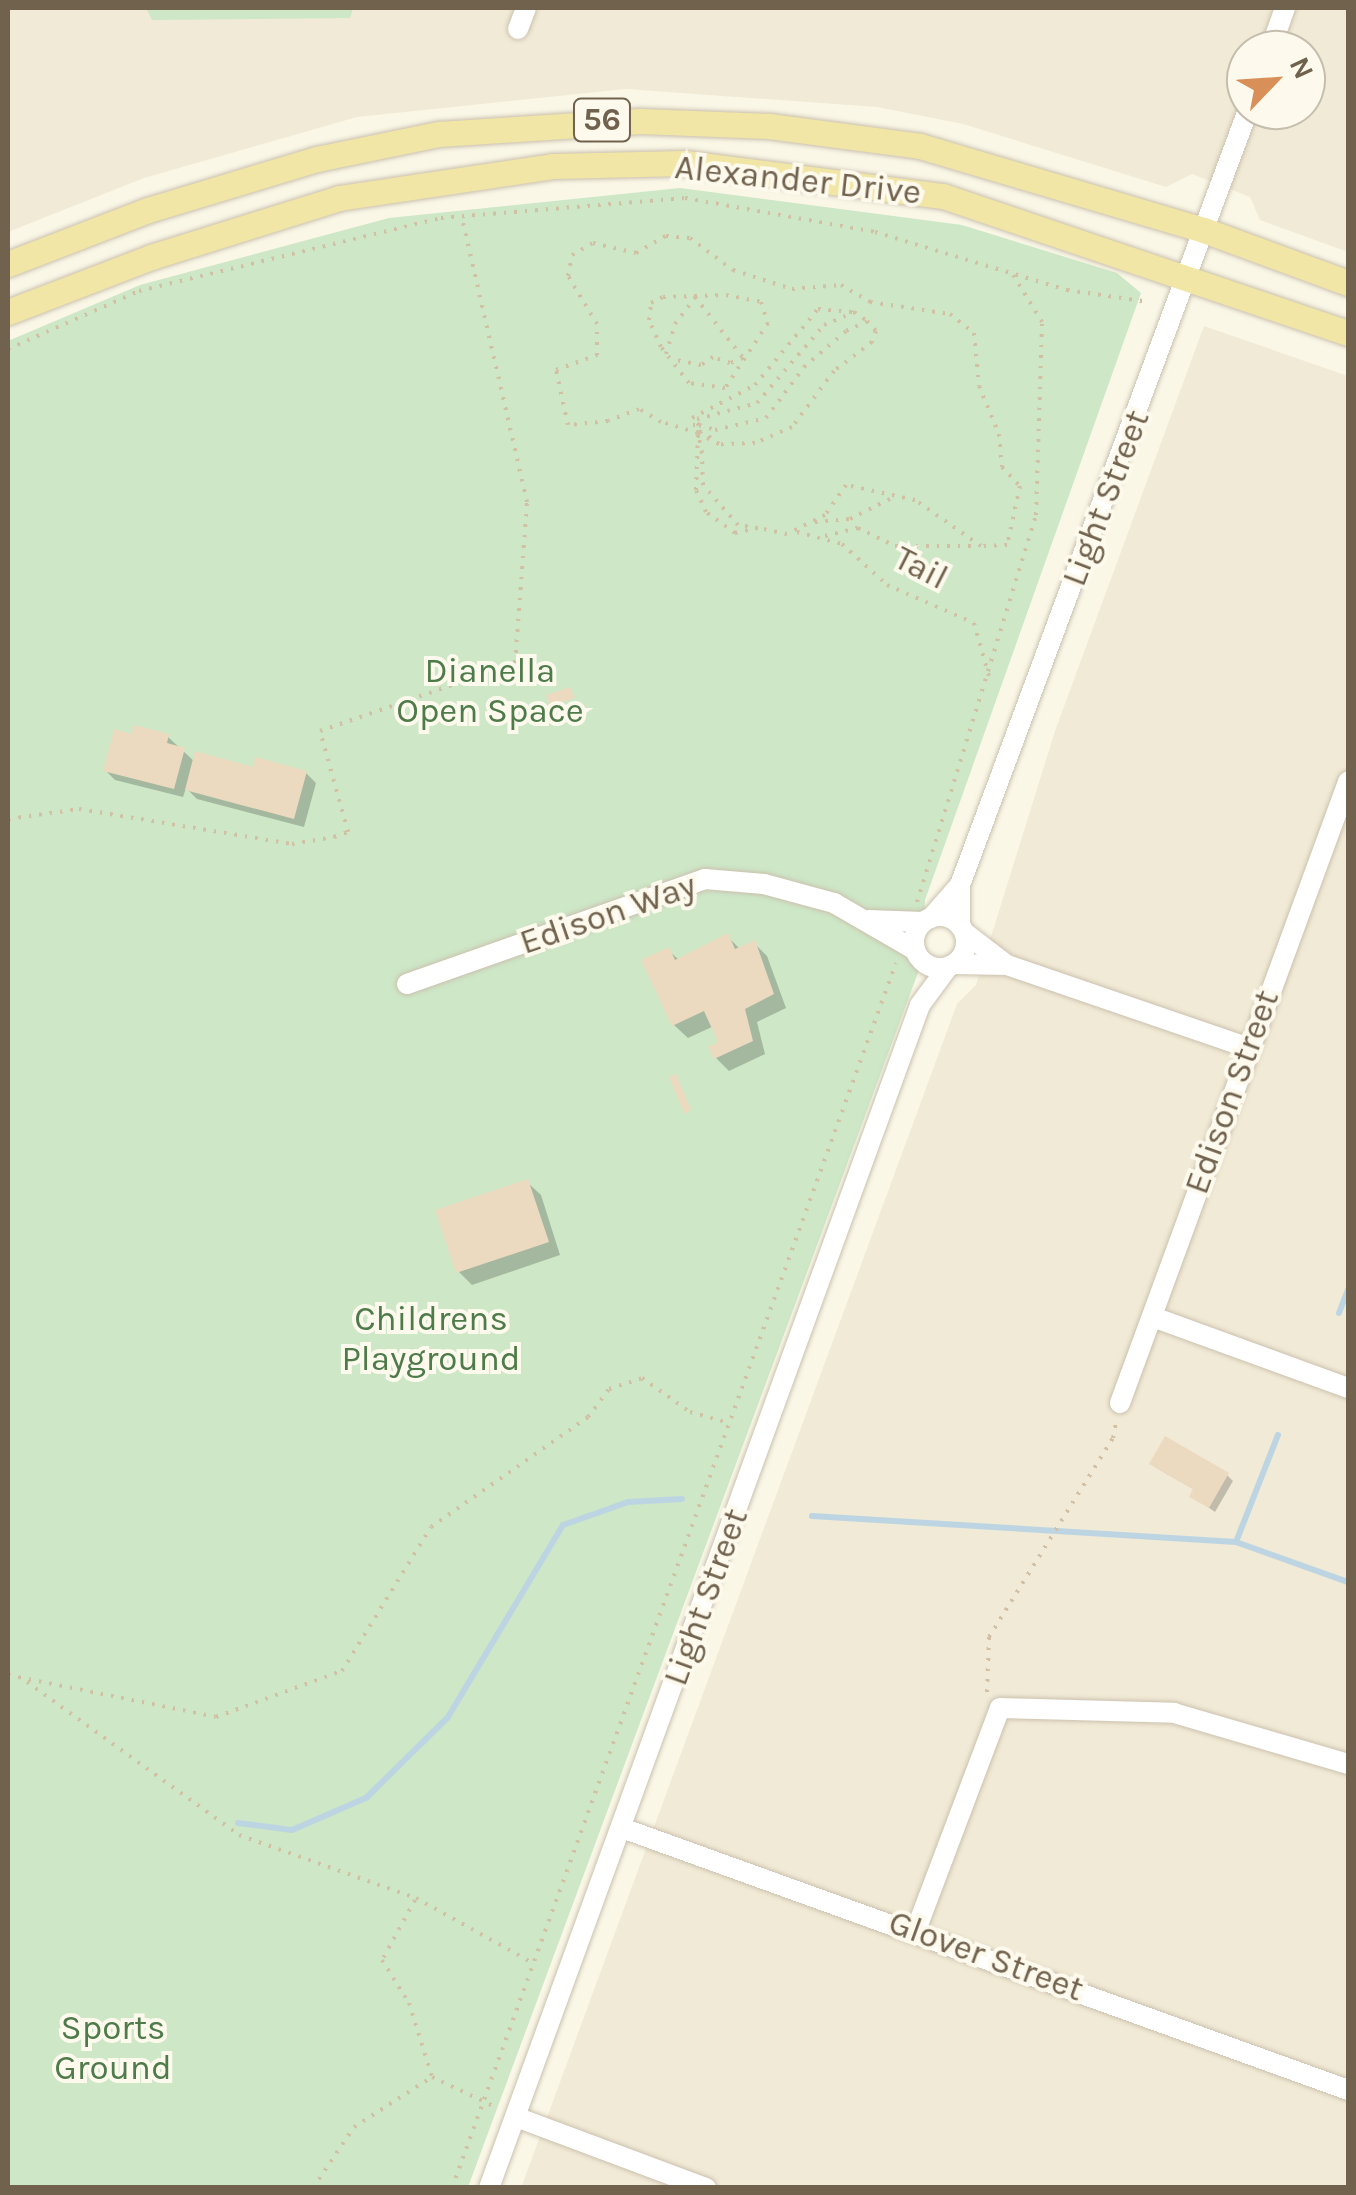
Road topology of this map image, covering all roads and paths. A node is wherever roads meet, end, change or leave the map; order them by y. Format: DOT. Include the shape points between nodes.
graph roads {
  1 [pos="526,8"];
  2 [pos="518,29"];
  3 [pos="1241,130"];
  4 [pos="462,216"];
  5 [pos="1204,230"];
  6 [pos="8,264"];
  7 [pos="1012,273"];
  8 [pos="1190,274"];
  9 [pos="1348,283"];
  10 [pos="695,297"];
  11 [pos="1150,302"];
  12 [pos="8,312"];
  13 [pos="854,312"];
  14 [pos="867,321"];
  15 [pos="1348,333"];
  16 [pos="8,349"];
  17 [pos="668,356"];
  18 [pos="742,358"];
  19 [pos="696,421"];
  20 [pos="698,433"];
  21 [pos="898,496"];
  22 [pos="810,522"];
  23 [pos="758,528"];
  24 [pos="792,532"];
  25 [pos="821,536"];
  26 [pos="982,546"];
  27 [pos="989,682"];
  28 [pos="1348,782"];
  29 [pos="8,819"];
  30 [pos="960,885"];
  31 [pos="868,920"];
  32 [pos="922,920"];
  33 [pos="962,930"];
  34 [pos="913,952"];
  35 [pos="952,966"];
  36 [pos="1008,966"];
  37 [pos="407,984"];
  38 [pos="920,1005"];
  39 [pos="1246,1047"];
  40 [pos="1153,1317"];
  41 [pos="1348,1388"];
  42 [pos="1120,1403"];
  43 [pos="729,1423"];
  44 [pos="8,1675"];
  45 [pos="24,1679"];
  46 [pos="1000,1708"];
  47 [pos="1348,1764"];
  48 [pos="622,1828"];
  49 [pos="416,1898"];
  50 [pos="916,1930"];
  51 [pos="531,1962"];
  52 [pos="432,2077"];
  53 [pos="1348,2090"];
  54 [pos="482,2102"];
  55 [pos="516,2117"];
  56 [pos="313,2188"];
  57 [pos="452,2188"];
  58 [pos="489,2188"];
  59 [pos="706,2188"];
  1 -- 2 [label="street"];
  3 -- 5 [label="street, Light Street"];
  4 -- 7 [label="path" via="685,198 875,232"];
  4 -- 16 [label="path" via="139,291"];
  4 -- 29 [label="path" via="527,502 515,663 320,731 348,832 334,837 292,844 93,810"];
  5 -- 6 [label="main road, Alexander Drive / 56" via="920,146 769,126 600,120 439,134 318,159 148,210"];
  5 -- 8 [label="street, Light Street"];
  5 -- 9 [label="main road, Alexander Drive / 56"];
  7 -- 11 [label="path"];
  7 -- 27 [label="path" via="1042,322 1036,515"];
  8 -- 12 [label="main road, Alexander Drive / 56" via="944,196 685,163 553,166 339,198 152,257"];
  8 -- 15 [label="main road, Alexander Drive / 56"];
  8 -- 30 [label="street, Light Street"];
  10 -- 17 [label="path" via="675,324"];
  10 -- 17 [label="path" via="651,304 649,320"];
  10 -- 18 [label="path"];
  10 -- 18 [label="path" via="761,302 768,322"];
  13 -- 14 [label="path"];
  13 -- 19 [label="path" via="824,325 757,403"];
  13 -- 19 [label="path" via="818,309 755,385"];
  14 -- 19 [label="path" via="804,367 766,418 715,430"];
  14 -- 20 [label="path" via="876,331 872,342 834,371 792,427 755,443 718,444"];
  17 -- 18 [label="path" via="701,365"];
  17 -- 18 [label="path" via="689,383 725,388"];
  19 -- 20 [label="path"];
  20 -- 23 [label="path" via="703,485 738,525"];
  20 -- 23 [label="path, Tail" via="696,490 706,512 735,533"];
  20 -- 26 [label="path" via="639,409 568,425 556,370 597,355 597,324 568,276 572,255 594,243 636,253 666,236 690,238 734,270 792,289 841,286 870,302 950,314 974,334 979,386 1000,434 1002,467 1020,486 1007,545"];
  21 -- 22 [label="path" via="850,519"];
  21 -- 22 [label="path" via="846,485 825,515"];
  21 -- 26 [label="path" via="944,516"];
  22 -- 24 [label="path"];
  23 -- 24 [label="path, Tail"];
  24 -- 25 [label="path, Tail"];
  25 -- 26 [label="path" via="858,528 895,546"];
  25 -- 27 [label="path, Tail" via="842,544 887,585 974,623 988,655"];
  27 -- 32 [label="path"];
  28 -- 39 [label="street, Edison Street"];
  30 -- 32 [label="street, Light Street"];
  30 -- 33 [label="street, Light Street"];
  31 -- 32 [label="street, Edison Way"];
  31 -- 34 [label="street, Edison Way"];
  31 -- 37 [label="street, Edison Way" via="764,884 705,879"];
  32 -- 33 [label="street" via="946,916"];
  32 -- 34 [label="street"];
  33 -- 35 [label="street" via="965,950"];
  33 -- 36 [label="street"];
  34 -- 35 [label="street"];
  34 -- 38 [label="street, Light Street"];
  34 -- 43 [label="path"];
  35 -- 36 [label="street"];
  35 -- 38 [label="street, Light Street"];
  36 -- 39 [label="street"];
  38 -- 48 [label="street, Light Street"];
  39 -- 40 [label="street, Edison Street"];
  40 -- 41 [label="street"];
  40 -- 42 [label="street, Edison Street"];
  42 -- 46 [label="path" via="1113,1438 989,1637 986,1691"];
  43 -- 45 [label="path" via="690,1412 642,1378 609,1390 588,1417 431,1527 342,1671 216,1717"];
  43 -- 51 [label="path"];
  44 -- 45 [label="path"];
  45 -- 49 [label="path" via="238,1835"];
  46 -- 47 [label="street" via="1174,1713"];
  46 -- 50 [label="street"];
  48 -- 50 [label="street, Glover Street"];
  48 -- 55 [label="street, Light Street"];
  49 -- 51 [label="path"];
  49 -- 52 [label="path" via="382,1960 409,2003"];
  50 -- 53 [label="street, Glover Street"];
  51 -- 54 [label="path"];
  52 -- 54 [label="path"];
  52 -- 56 [label="path" via="354,2127"];
  54 -- 55 [label="path"];
  54 -- 57 [label="path"];
  55 -- 58 [label="street, Light Street"];
  55 -- 59 [label="street"];
}
